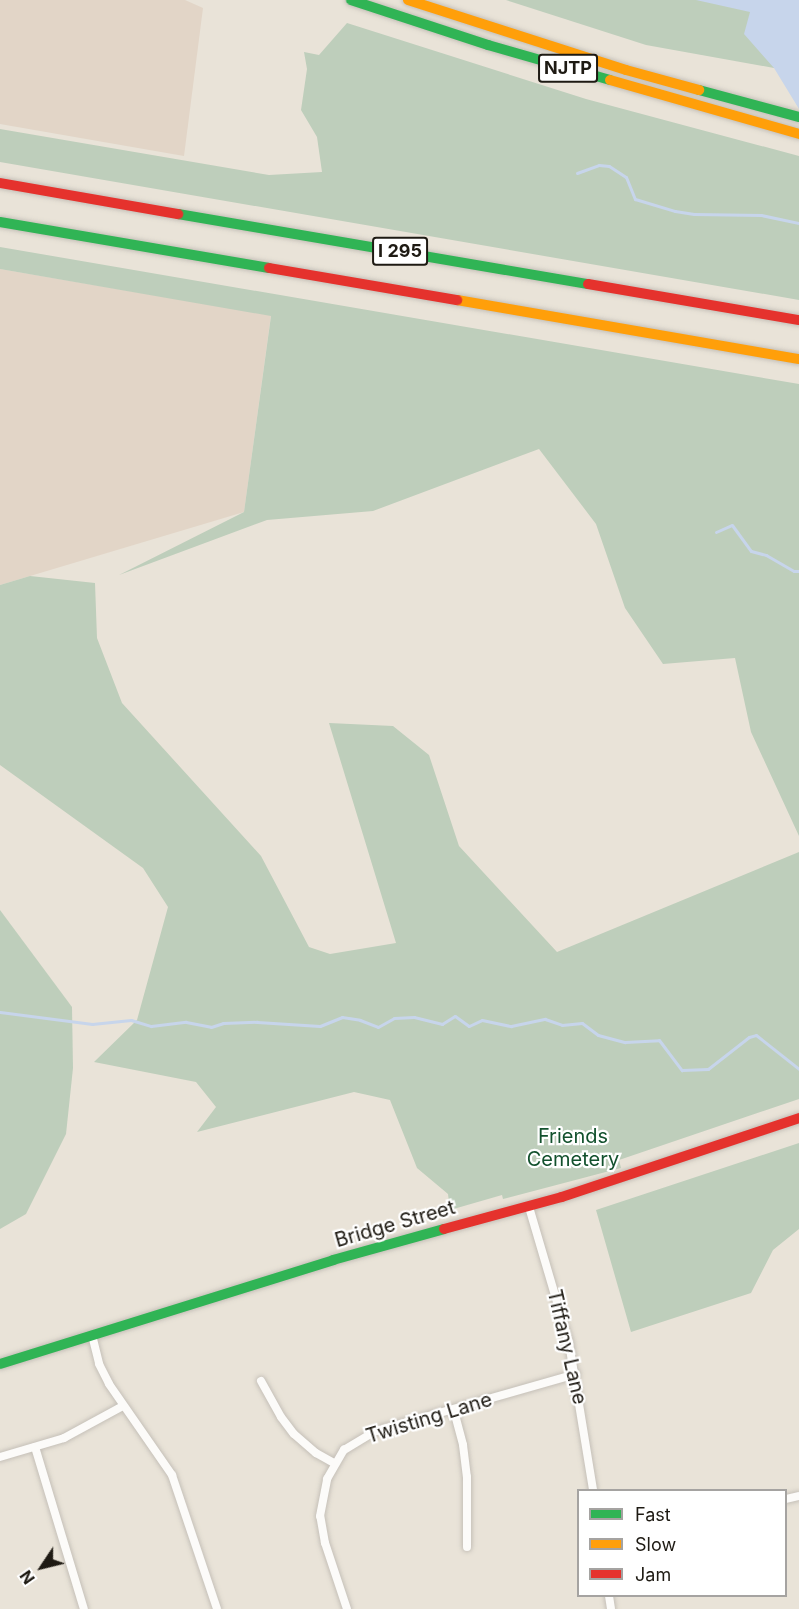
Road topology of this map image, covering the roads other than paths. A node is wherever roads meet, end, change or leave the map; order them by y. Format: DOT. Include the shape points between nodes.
graph roads {
  1 [pos="351,0"];
  2 [pos="408,0"];
  3 [pos="799,117"];
  4 [pos="799,134"];
  5 [pos="0,183"];
  6 [pos="0,222"];
  7 [pos="799,320"];
  8 [pos="799,359"];
  9 [pos="799,1118"];
  10 [pos="529,1207"];
  11 [pos="92,1335"];
  12 [pos="0,1364"];
  13 [pos="576,1374"];
  14 [pos="261,1381"];
  15 [pos="123,1406"];
  16 [pos="454,1411"];
  17 [pos="35,1447"];
  18 [pos="0,1457"];
  19 [pos="334,1463"];
  20 [pos="593,1489"];
  21 [pos="466,1547"];
  22 [pos="84,1609"];
  23 [pos="217,1609"];
  24 [pos="347,1609"];
  1 -- 4 [label="main road, NJTP" via="488,45"];
  2 -- 3 [label="main road, NJTP" via="561,51"];
  5 -- 7 [label="main road, I 295"];
  6 -- 8 [label="main road, I 295"];
  9 -- 10 [label="main road, Bridge Street"];
  10 -- 11 [label="main road, Bridge Street" via="333,1260"];
  10 -- 13 [label="street, Tiffany Lane"];
  11 -- 12 [label="main road, Bridge Street"];
  11 -- 15 [label="street" via="103,1374"];
  13 -- 16 [label="street, Twisting Lane"];
  13 -- 20 [label="street, Tiffany Lane"];
  14 -- 19 [label="street" via="294,1434"];
  15 -- 17 [label="street" via="64,1438"];
  15 -- 23 [label="street" via="172,1475"];
  16 -- 19 [label="street, Twisting Lane" via="364,1436"];
  16 -- 21 [label="street" via="467,1477"];
  17 -- 18 [label="street"];
  17 -- 22 [label="street"];
  19 -- 24 [label="street, Twisting Lane" via="323,1491 320,1516"];
}
